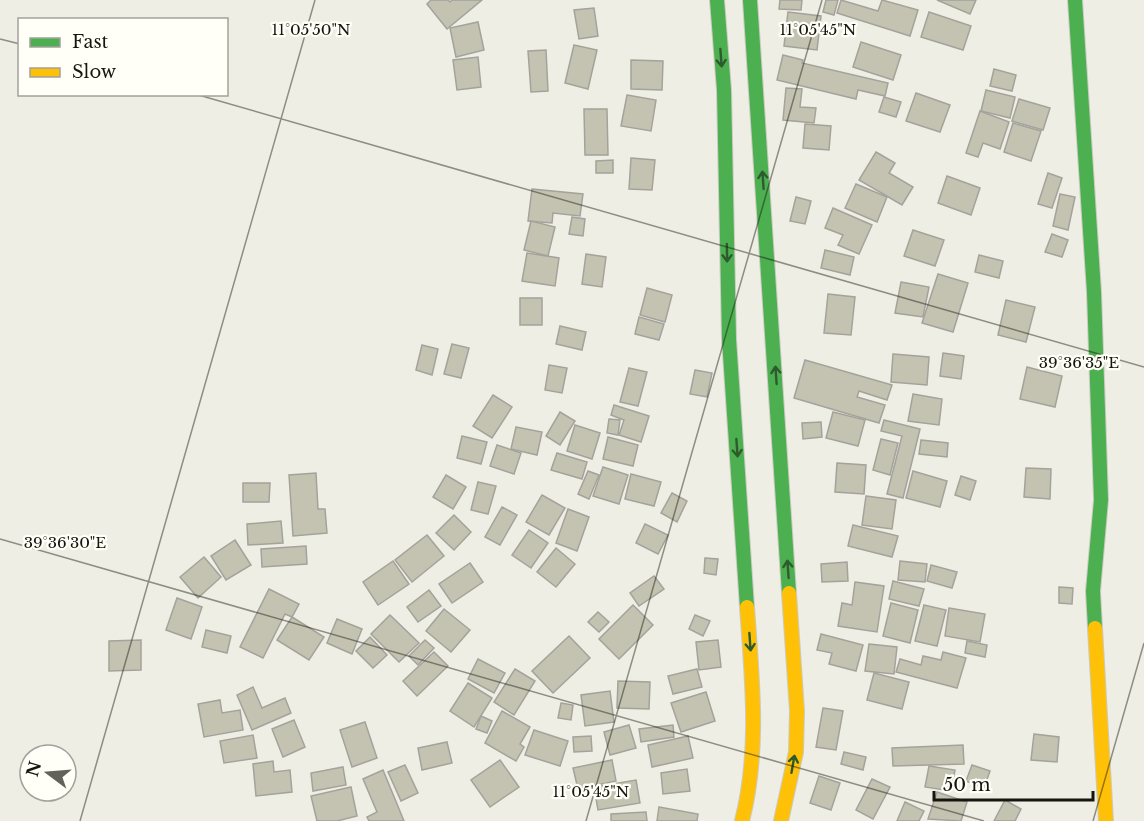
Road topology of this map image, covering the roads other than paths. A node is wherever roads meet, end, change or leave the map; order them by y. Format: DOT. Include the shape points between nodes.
graph roads {
  1 [pos="717,0"];
  2 [pos="750,0"];
  3 [pos="1075,0"];
  4 [pos="742,821"];
  5 [pos="781,821"];
  6 [pos="1106,821"];
  1 -- 4 [label="street, one-way" via="724,90 729,339 754,716 753,758"];
  5 -- 2 [label="street, one-way" via="796,752 797,711"];
  3 -- 6 [label="street" via="1094,292 1101,500 1094,591"];
}
